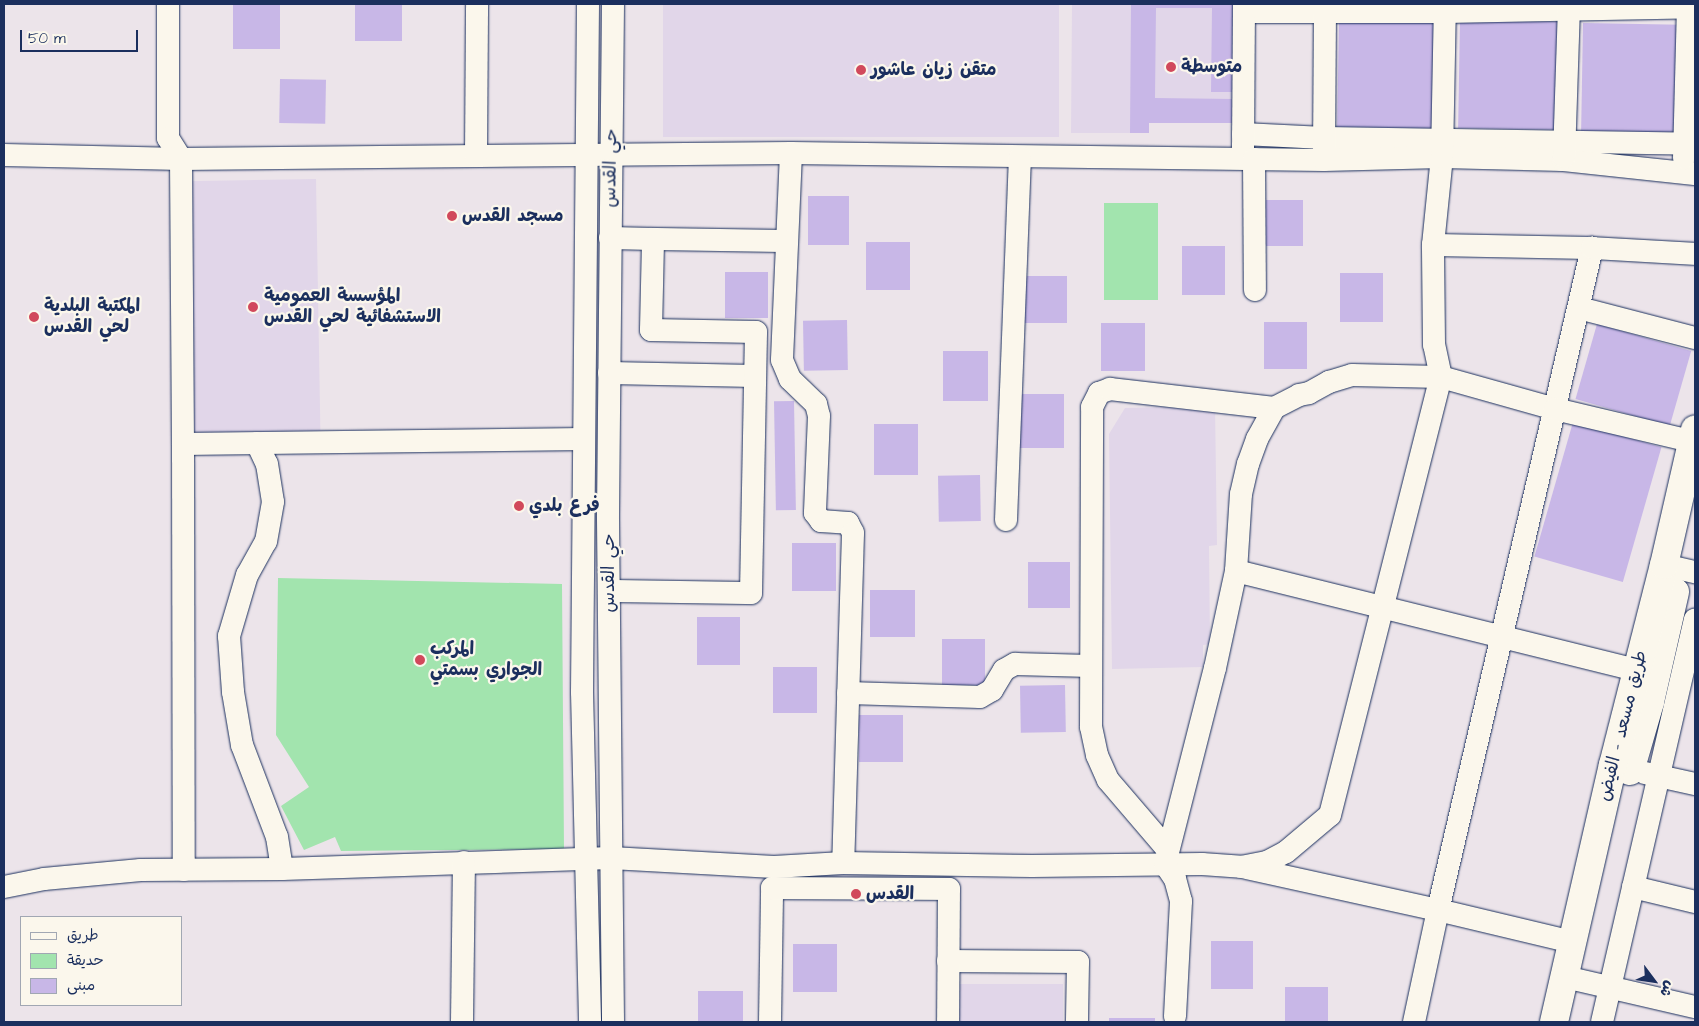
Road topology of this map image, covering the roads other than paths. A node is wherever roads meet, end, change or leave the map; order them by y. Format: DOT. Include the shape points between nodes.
graph roads {
  1 [pos="168,4"];
  2 [pos="477,4"];
  3 [pos="588,4"];
  4 [pos="613,4"];
  5 [pos="1690,6"];
  6 [pos="1569,7"];
  7 [pos="1244,8"];
  8 [pos="1325,8"];
  9 [pos="1445,8"];
  10 [pos="1243,134"];
  11 [pos="1690,144"];
  12 [pos="1324,149"];
  13 [pos="1442,149"];
  14 [pos="1564,151"];
  15 [pos="587,154"];
  16 [pos="791,154"];
  17 [pos="4,155"];
  18 [pos="611,155"];
  19 [pos="476,156"];
  20 [pos="1020,156"];
  21 [pos="1248,159"];
  22 [pos="181,160"];
  23 [pos="1690,173"];
  24 [pos="610,238"];
  25 [pos="653,238"];
  26 [pos="787,241"];
  27 [pos="1433,245"];
  28 [pos="1592,248"];
  29 [pos="1695,254"];
  30 [pos="1255,290"];
  31 [pos="1579,308"];
  32 [pos="1695,338"];
  33 [pos="609,373"];
  34 [pos="755,376"];
  35 [pos="1441,377"];
  36 [pos="1274,408"];
  37 [pos="1554,409"];
  38 [pos="1694,438"];
  39 [pos="584,439"];
  40 [pos="257,443"];
  41 [pos="183,444"];
  42 [pos="1695,505"];
  43 [pos="1006,520"];
  44 [pos="1680,569"];
  45 [pos="1236,571"];
  46 [pos="609,591"];
  47 [pos="1382,608"];
  48 [pos="1695,620"];
  49 [pos="1502,637"];
  50 [pos="1090,666"];
  51 [pos="1637,670"];
  52 [pos="848,692"];
  53 [pos="1622,767"];
  54 [pos="1659,776"];
  55 [pos="1695,784"];
  56 [pos="1167,857"];
  57 [pos="588,858"];
  58 [pos="611,858"];
  59 [pos="464,862"];
  60 [pos="843,863"];
  61 [pos="1241,867"];
  62 [pos="282,868"];
  63 [pos="184,870"];
  64 [pos="773,878"];
  65 [pos="1633,887"];
  66 [pos="4,888"];
  67 [pos="1695,902"];
  68 [pos="1438,910"];
  69 [pos="1572,942"];
  70 [pos="948,961"];
  71 [pos="1572,978"];
  72 [pos="1610,987"];
  73 [pos="1693,1008"];
  74 [pos="1175,1016"];
  75 [pos="462,1022"];
  76 [pos="590,1022"];
  77 [pos="612,1022"];
  78 [pos="770,1022"];
  79 [pos="948,1022"];
  80 [pos="1076,1022"];
  81 [pos="1414,1022"];
  82 [pos="1554,1022"];
  83 [pos="1568,1022"];
  84 [pos="1602,1022"];
  1 -- 22 [label="street" via="168,138"];
  2 -- 19 [label="street"];
  3 -- 15 [label="street"];
  4 -- 18 [label="street, حي القدس"];
  5 -- 6 [label="street"];
  5 -- 11 [label="street"];
  6 -- 9 [label="street"];
  6 -- 14 [label="street"];
  7 -- 8 [label="street"];
  7 -- 10 [label="street"];
  8 -- 9 [label="street"];
  8 -- 12 [label="street"];
  9 -- 13 [label="street"];
  10 -- 12 [label="street"];
  10 -- 21 [label="street"];
  11 -- 14 [label="street"];
  11 -- 23 [label="street"];
  12 -- 13 [label="street"];
  12 -- 21 [label="street"];
  13 -- 14 [label="street"];
  13 -- 27 [label="street"];
  14 -- 23 [label="street"];
  15 -- 18 [label="street"];
  15 -- 19 [label="street"];
  15 -- 39 [label="street"];
  16 -- 18 [label="street"];
  16 -- 20 [label="street"];
  16 -- 26 [label="street"];
  17 -- 22 [label="street"];
  18 -- 24 [label="street, حي القدس"];
  19 -- 22 [label="street"];
  20 -- 21 [label="street"];
  20 -- 43 [label="street"];
  21 -- 30 [label="street"];
  22 -- 41 [label="street"];
  24 -- 25 [label="street"];
  24 -- 33 [label="street, حي القدس"];
  25 -- 26 [label="street"];
  25 -- 34 [label="street" via="651,330 756,332"];
  26 -- 52 [label="street" via="782,360 790,379 816,404 819,416 815,513 821,521 848,523 853,533"];
  27 -- 28 [label="street"];
  27 -- 35 [label="street" via="1434,344"];
  28 -- 29 [label="street"];
  28 -- 31 [label="street"];
  31 -- 32 [label="street"];
  31 -- 37 [label="street"];
  33 -- 34 [label="street"];
  33 -- 46 [label="street, حي القدس"];
  34 -- 46 [label="street" via="750,593"];
  35 -- 36 [label="street" via="1352,375 1298,395"];
  35 -- 37 [label="street"];
  35 -- 47 [label="street"];
  36 -- 45 [label="street" via="1257,439 1241,494"];
  36 -- 50 [label="street" via="1110,389 1096,397 1092,407"];
  37 -- 38 [label="street"];
  37 -- 49 [label="street"];
  38 -- 44 [label="main road, طريق مسعد - الفيض"];
  39 -- 40 [label="street"];
  39 -- 57 [label="street" via="582,692"];
  40 -- 41 [label="street"];
  40 -- 62 [label="street" via="267,464 272,502 266,541 246,576 229,636 233,692 242,745 278,837"];
  41 -- 63 [label="street"];
  42 -- 44 [label="main road, طريق مسعد - الفيض"];
  44 -- 51 [label="main road, طريق مسعد - الفيض"];
  44 -- 53 [label="main road, طريق مسعد - الفيض" via="1666,636"];
  45 -- 47 [label="street"];
  45 -- 56 [label="street"];
  46 -- 58 [label="street, حي القدس"];
  47 -- 49 [label="street"];
  47 -- 61 [label="street" via="1330,815 1286,852 1267,862"];
  48 -- 54 [label="street"];
  49 -- 51 [label="street"];
  49 -- 68 [label="street"];
  50 -- 52 [label="street" via="1016,664 1004,670 987,695 974,698"];
  50 -- 56 [label="street" via="1091,727 1102,768"];
  51 -- 53 [label="main road, طريق مسعد - الفيض"];
  52 -- 60 [label="street"];
  53 -- 54 [label="street"];
  53 -- 69 [label="main road, طريق مسعد - الفيض"];
  53 -- 71 [label="main road, طريق مسعد - الفيض" via="1580,968"];
  54 -- 55 [label="street"];
  54 -- 65 [label="street"];
  56 -- 60 [label="street" via="1032,866"];
  56 -- 61 [label="street"];
  56 -- 74 [label="street" via="1181,901"];
  57 -- 58 [label="street"];
  57 -- 59 [label="street"];
  57 -- 76 [label="street"];
  58 -- 64 [label="street"];
  58 -- 77 [label="street, حي القدس"];
  59 -- 62 [label="street"];
  59 -- 75 [label="street"];
  60 -- 64 [label="street"];
  61 -- 68 [label="street"];
  62 -- 63 [label="street"];
  63 -- 66 [label="street" via="141,870 53,878"];
  64 -- 70 [label="street" via="949,890"];
  64 -- 78 [label="street"];
  65 -- 67 [label="street"];
  65 -- 72 [label="street"];
  68 -- 69 [label="street"];
  68 -- 81 [label="street"];
  69 -- 71 [label="main road, طريق مسعد - الفيض"];
  70 -- 79 [label="street"];
  70 -- 80 [label="street" via="1078,962"];
  71 -- 72 [label="street"];
  71 -- 82 [label="main road, طريق مسعد - الفيض"];
  71 -- 83 [label="main road, طريق مسعد - الفيض"];
  72 -- 73 [label="street"];
  72 -- 84 [label="street"];
}
